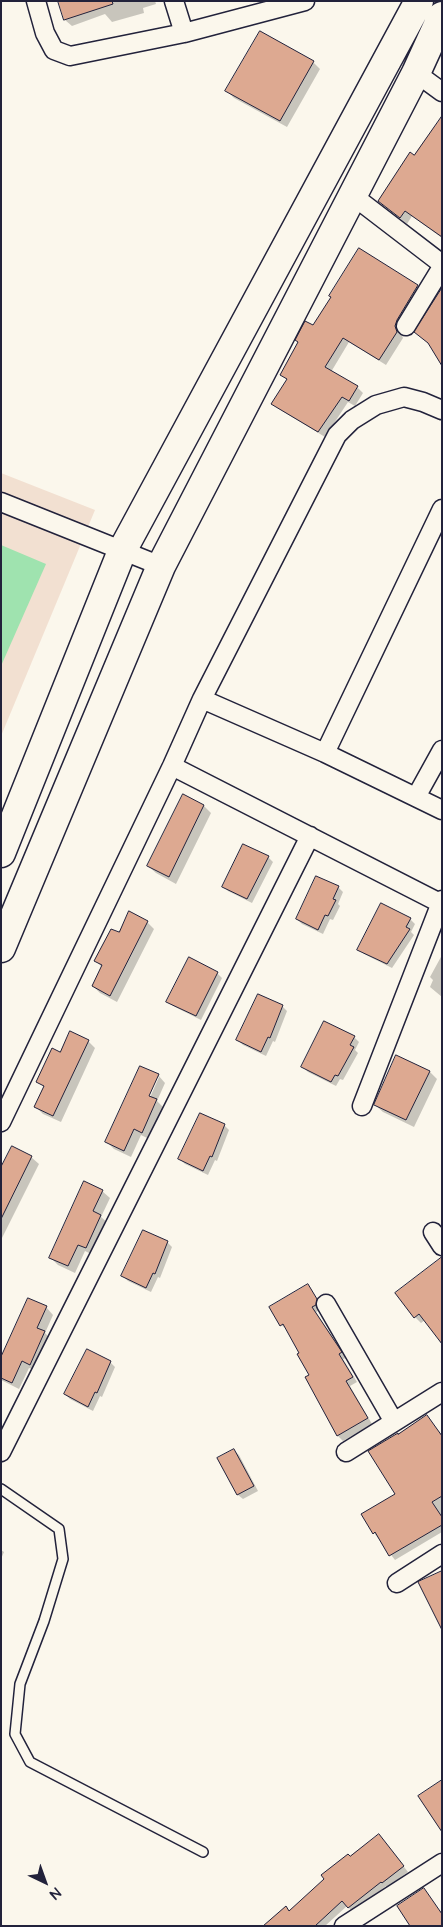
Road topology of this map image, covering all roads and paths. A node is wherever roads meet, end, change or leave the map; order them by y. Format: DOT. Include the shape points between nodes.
graph roads {
  1 [pos="36,1"];
  2 [pos="174,1"];
  3 [pos="305,1"];
  4 [pos="419,1"];
  5 [pos="442,16"];
  6 [pos="184,33"];
  7 [pos="416,73"];
  8 [pos="442,92"];
  9 [pos="352,195"];
  10 [pos="442,265"];
  11 [pos="406,326"];
  12 [pos="442,410"];
  13 [pos="1,502"];
  14 [pos="442,508"];
  15 [pos="122,551"];
  16 [pos="161,566"];
  17 [pos="202,699"];
  18 [pos="442,750"];
  19 [pos="325,753"];
  20 [pos="172,766"];
  21 [pos="416,797"];
  22 [pos="442,810"];
  23 [pos="310,836"];
  24 [pos="1,853"];
  25 [pos="441,901"];
  26 [pos="1,948"];
  27 [pos="362,1106"];
  28 [pos="1,1122"];
  29 [pos="326,1304"];
  30 [pos="442,1392"];
  31 [pos="9,1417"];
  32 [pos="394,1422"];
  33 [pos="1,1452"];
  34 [pos="346,1452"];
  35 [pos="1,1489"];
  36 [pos="442,1554"];
  37 [pos="397,1583"];
  38 [pos="203,1852"];
  39 [pos="442,1864"];
  40 [pos="347,1925"];
  1 -- 6 [label="street" via="45,33 54,50 70,56"];
  2 -- 6 [label="street"];
  3 -- 6 [label="street"];
  4 -- 15 [label="main road"];
  5 -- 7 [label="main road"];
  7 -- 8 [label="street"];
  7 -- 9 [label="main road"];
  9 -- 10 [label="street"];
  9 -- 16 [label="main road"];
  10 -- 11 [label="street"];
  12 -- 17 [label="street" via="404,397 376,405 352,420 337,436"];
  13 -- 15 [label="street"];
  14 -- 19 [label="street"];
  15 -- 16 [label="street"];
  15 -- 24 [label="main road"];
  16 -- 26 [label="main road"];
  17 -- 19 [label="street"];
  17 -- 20 [label="street"];
  18 -- 21 [label="street"];
  19 -- 21 [label="street"];
  20 -- 23 [label="street"];
  20 -- 28 [label="street"];
  21 -- 22 [label="street"];
  23 -- 25 [label="street"];
  23 -- 31 [label="street"];
  25 -- 27 [label="street"];
  29 -- 32 [label="street"];
  30 -- 32 [label="street"];
  31 -- 33 [label="street"];
  32 -- 34 [label="street"];
  35 -- 38 [label="lane" via="59,1529 63,1559 20,1684 15,1734 30,1762"];
  36 -- 37 [label="street"];
  39 -- 40 [label="street"];
}
